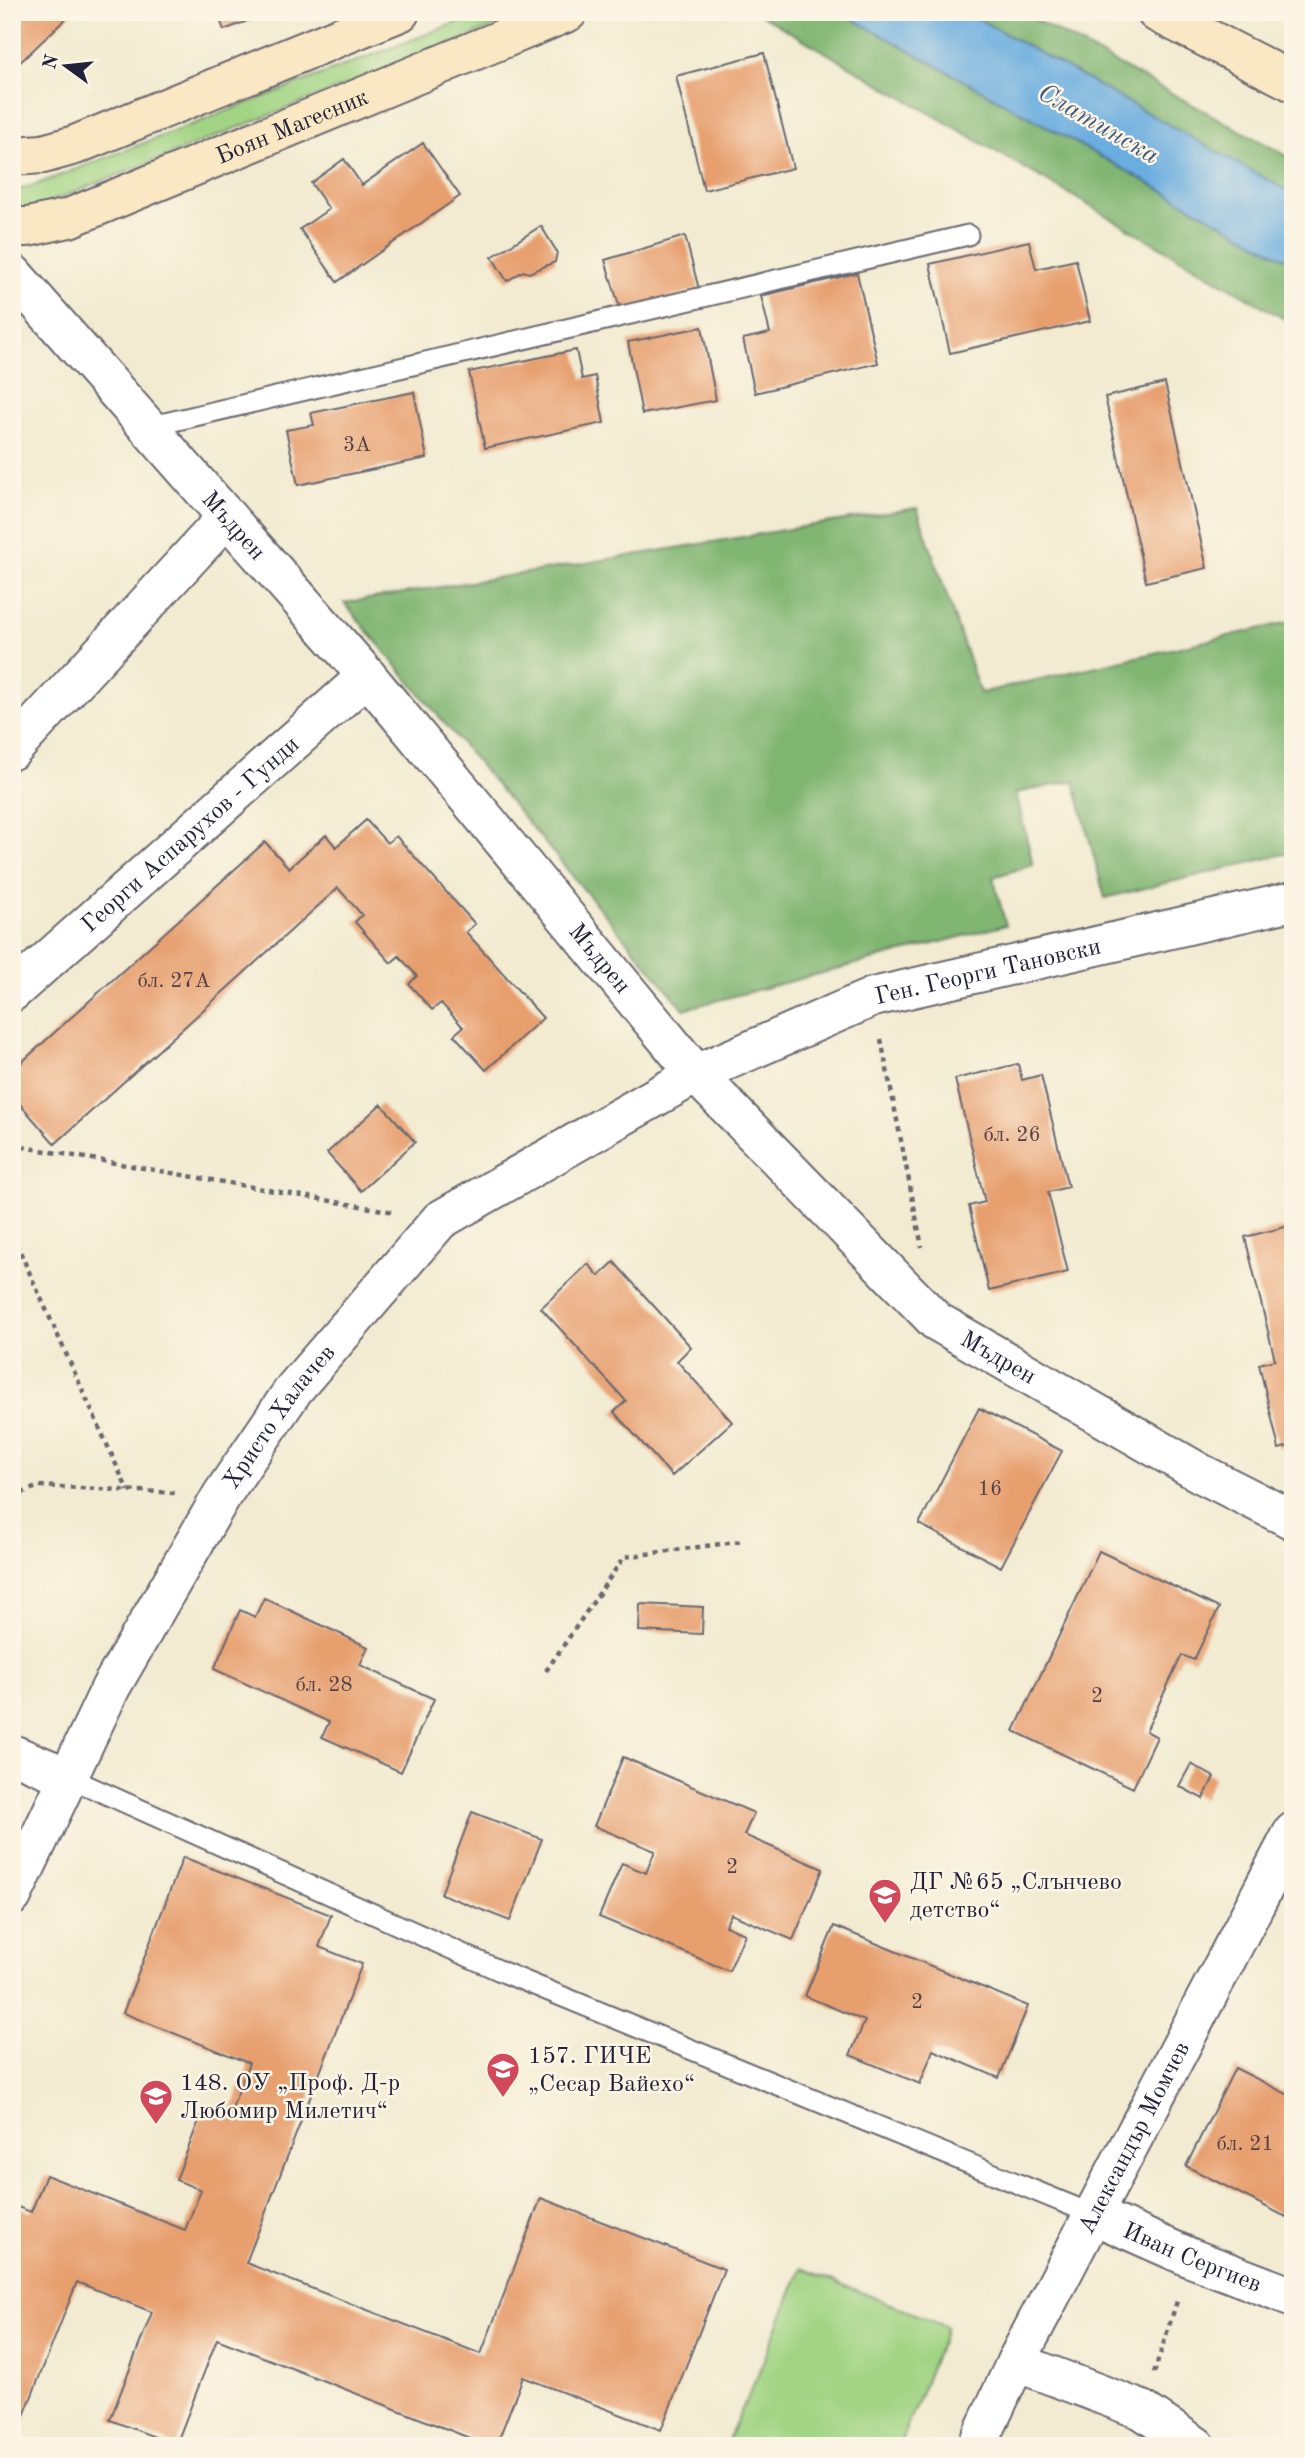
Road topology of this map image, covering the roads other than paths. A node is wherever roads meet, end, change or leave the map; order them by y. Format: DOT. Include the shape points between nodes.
graph roads {
  1 [pos="400,12"];
  2 [pos="568,12"];
  3 [pos="1156,12"];
  4 [pos="1293,82"];
  5 [pos="12,156"];
  6 [pos="12,227"];
  7 [pos="968,235"];
  8 [pos="12,273"];
  9 [pos="148,427"];
  10 [pos="227,517"];
  11 [pos="367,676"];
  12 [pos="12,750"];
  13 [pos="1293,901"];
  14 [pos="12,992"];
  15 [pos="696,1074"];
  16 [pos="1293,1520"];
  17 [pos="12,1754"];
  18 [pos="68,1777"];
  19 [pos="1293,1832"];
  20 [pos="12,1896"];
  21 [pos="1094,2215"];
  22 [pos="1293,2297"];
  23 [pos="1016,2362"];
  24 [pos="978,2446"];
  25 [pos="1196,2446"];
  1 -- 5 [label="street" via="75,145"];
  2 -- 6 [label="street, Боян Магесник" via="69,218"];
  3 -- 4 [label="street"];
  7 -- 9 [label="lane"];
  8 -- 9 [label="street, Мъдрен"];
  9 -- 10 [label="street, Мъдрен"];
  10 -- 11 [label="street, Мъдрен"];
  10 -- 12 [label="street"];
  11 -- 14 [label="street, Георги Аспарухов - Гунди"];
  11 -- 15 [label="street, Мъдрен"];
  13 -- 15 [label="street, Ген. Георги Тановски" via="873,996"];
  15 -- 16 [label="street, Мъдрен" via="936,1321 1200,1473"];
  15 -- 18 [label="street, Христо Халачев" via="440,1220 294,1389 222,1495 111,1687"];
  17 -- 18 [label="street"];
  18 -- 20 [label="street, Христо Халачев"];
  18 -- 21 [label="lane" via="505,1973"];
  19 -- 21 [label="street, Александър Момчев"];
  21 -- 22 [label="street, Иван Сергиев"];
  21 -- 23 [label="street, Александър Момчев"];
  23 -- 24 [label="street, Александър Момчев"];
  23 -- 25 [label="street" via="1142,2410"];
}
